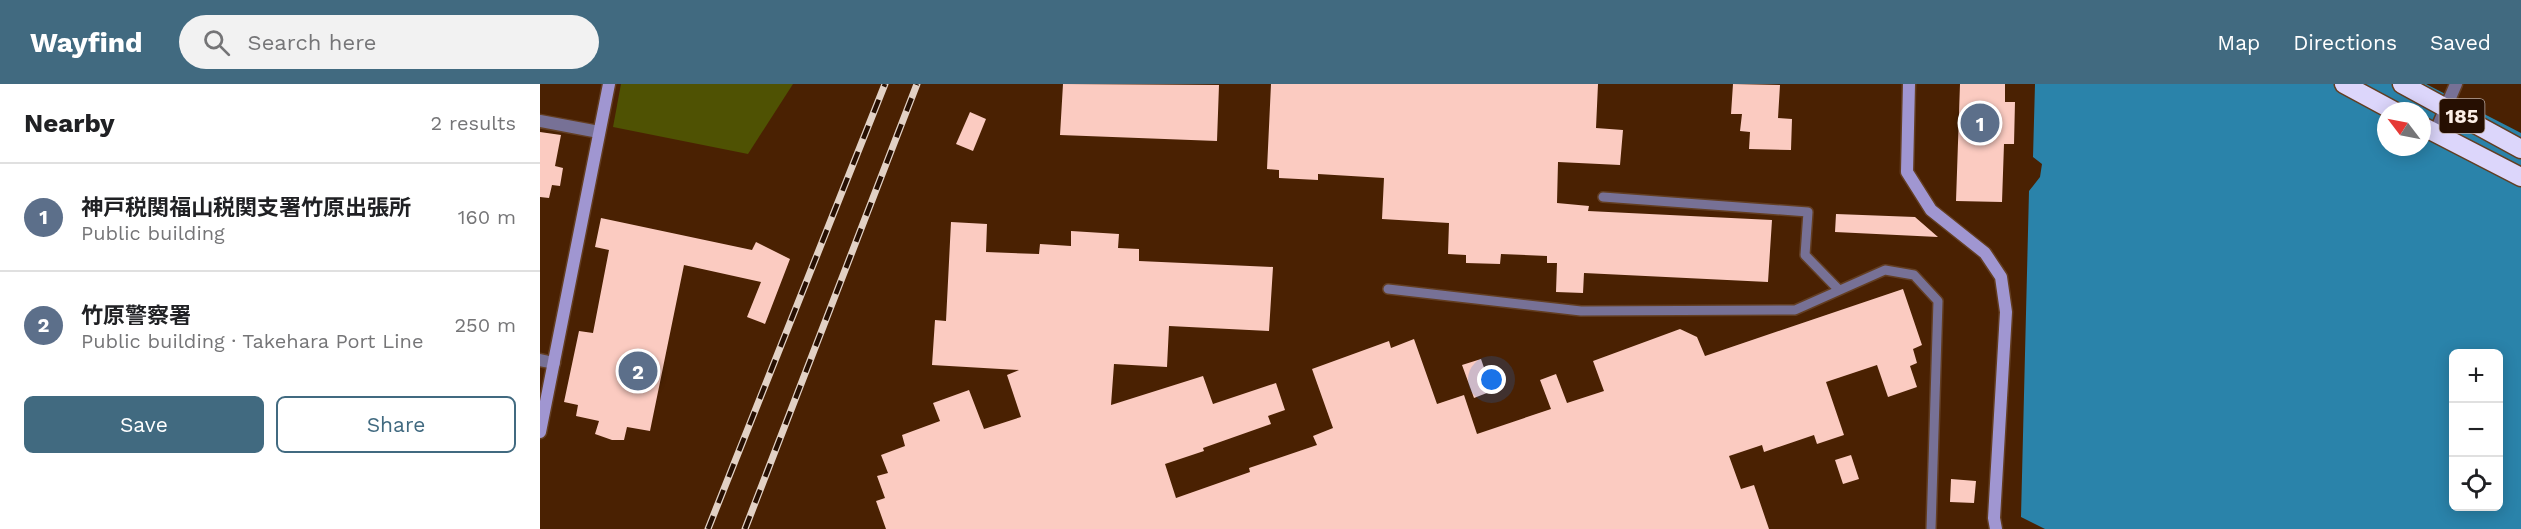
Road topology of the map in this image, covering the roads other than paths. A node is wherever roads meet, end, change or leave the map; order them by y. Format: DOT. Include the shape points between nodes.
graph roads {
  1 [pos="609,84"];
  2 [pos="1910,84"];
  3 [pos="2344,84"];
  4 [pos="2402,84"];
  5 [pos="2450,92"];
  6 [pos="2377,102"];
  7 [pos="540,121"];
  8 [pos="2431,125"];
  9 [pos="2431,130"];
  10 [pos="600,132"];
  11 [pos="2521,149"];
  12 [pos="2521,177"];
  13 [pos="1603,197"];
  14 [pos="1388,289"];
  15 [pos="1839,290"];
  16 [pos="540,360"];
  17 [pos="554,363"];
  18 [pos="540,432"];
  19 [pos="1931,529"];
  20 [pos="1996,529"];
  1 -- 10 [label="street"];
  2 -- 20 [label="street" via="1907,172 1931,210 1985,253 2001,277 2006,312"];
  3 -- 6 [label="highway"];
  4 -- 5 [label="highway, 185"];
  5 -- 8 [label="street"];
  5 -- 11 [label="highway, 185"];
  7 -- 10 [label="street"];
  9 -- 12 [label="highway, 185"];
  10 -- 17 [label="street"];
  13 -- 15 [label="lane" via="1808,212 1805,255"];
  14 -- 15 [label="lane" via="1581,311 1795,310"];
  15 -- 19 [label="lane" via="1885,270 1914,275 1938,300"];
  16 -- 17 [label="street"];
  17 -- 18 [label="street"];
}
